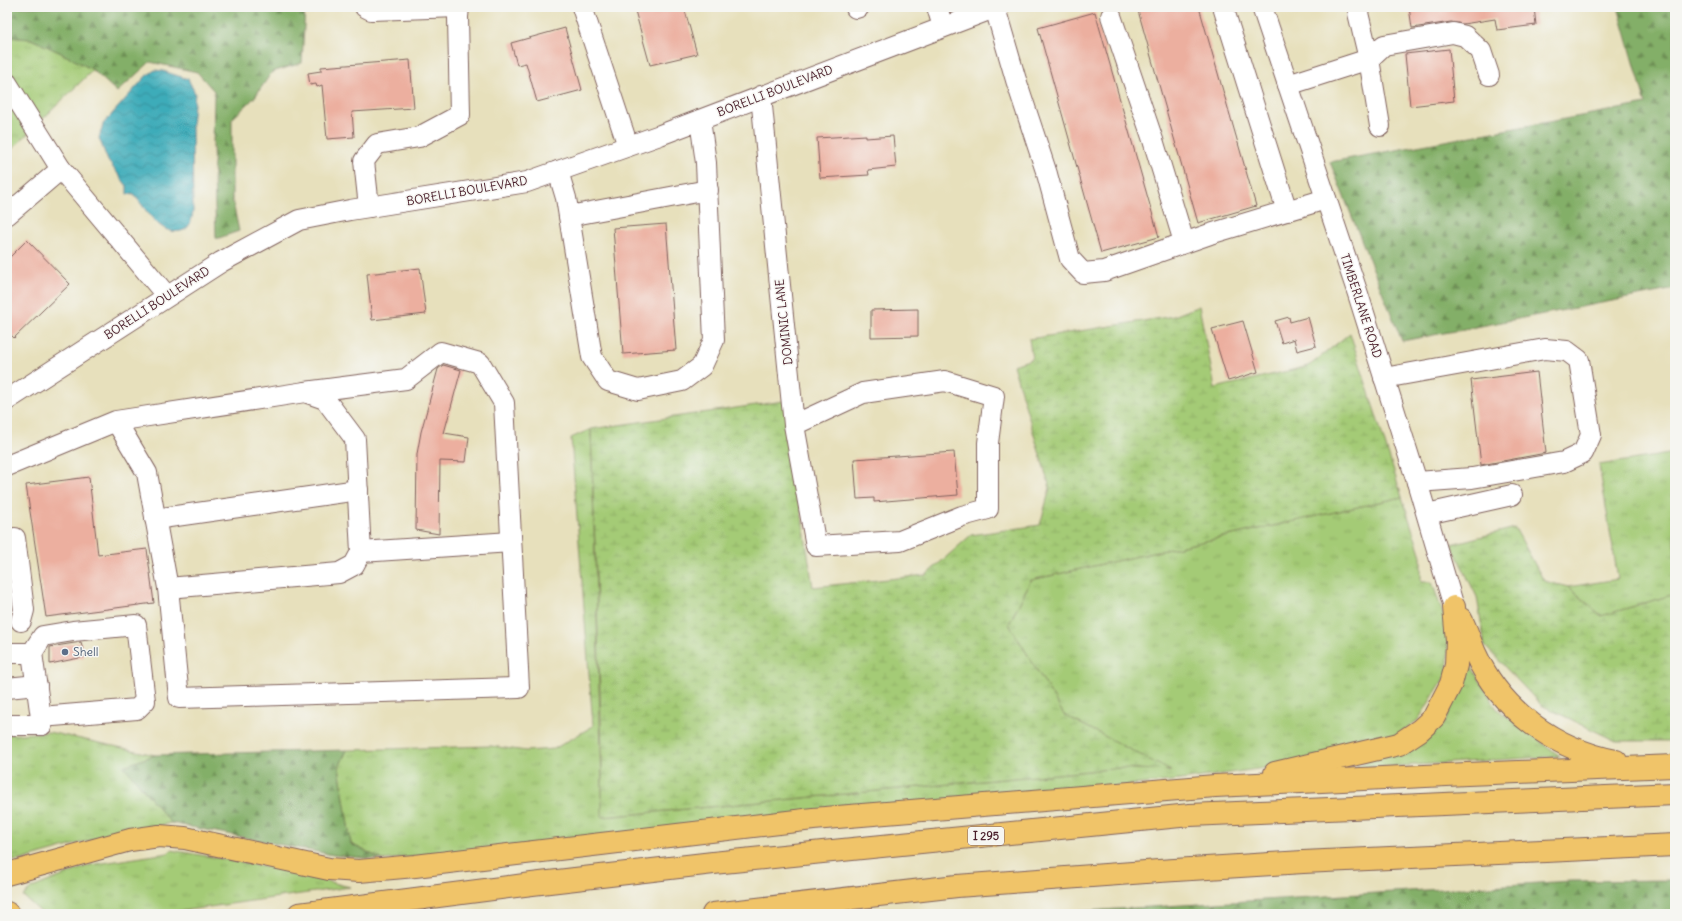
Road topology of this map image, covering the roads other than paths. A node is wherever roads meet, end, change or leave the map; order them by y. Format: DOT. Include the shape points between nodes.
graph roads {
  1 [pos="365,7"];
  2 [pos="459,7"];
  3 [pos="582,7"];
  4 [pos="938,7"];
  5 [pos="1223,7"];
  6 [pos="1262,7"];
  7 [pos="996,8"];
  8 [pos="1358,14"];
  9 [pos="1112,16"];
  10 [pos="943,27"];
  11 [pos="1369,59"];
  12 [pos="1488,75"];
  13 [pos="1288,85"];
  14 [pos="10,95"];
  15 [pos="761,96"];
  16 [pos="700,120"];
  17 [pos="1380,126"];
  18 [pos="628,146"];
  19 [pos="61,169"];
  20 [pos="558,171"];
  21 [pos="708,190"];
  22 [pos="1326,199"];
  23 [pos="369,207"];
  24 [pos="1286,211"];
  25 [pos="7,215"];
  26 [pos="569,216"];
  27 [pos="1184,242"];
  28 [pos="167,296"];
  29 [pos="1384,378"];
  30 [pos="305,392"];
  31 [pos="7,400"];
  32 [pos="116,421"];
  33 [pos="794,425"];
  34 [pos="7,466"];
  35 [pos="1417,482"];
  36 [pos="358,490"];
  37 [pos="1512,494"];
  38 [pos="1427,514"];
  39 [pos="155,519"];
  40 [pos="15,538"];
  41 [pos="511,542"];
  42 [pos="361,552"];
  43 [pos="168,588"];
  44 [pos="1454,607"];
  45 [pos="14,618"];
  46 [pos="7,653"];
  47 [pos="32,653"];
  48 [pos="37,685"];
  49 [pos="7,688"];
  50 [pos="41,721"];
  51 [pos="7,725"];
  52 [pos="1675,766"];
  53 [pos="1644,767"];
  54 [pos="1215,786"];
  55 [pos="1675,794"];
  56 [pos="1675,845"];
  57 [pos="7,874"];
  58 [pos="957,886"];
  59 [pos="299,914"];
  60 [pos="713,914"];
  61 [pos="842,914"];
  1 -- 2 [label="street" via="371,10"];
  2 -- 23 [label="street" via="460,115 419,137 377,144 364,161"];
  3 -- 18 [label="street"];
  4 -- 10 [label="street"];
  5 -- 24 [label="street"];
  6 -- 13 [label="street, TIMBERLANE ROAD"];
  7 -- 10 [label="street, BORELLI BOULEVARD"];
  7 -- 27 [label="street" via="1070,259 1083,273 1104,271"];
  8 -- 11 [label="street"];
  9 -- 27 [label="street"];
  10 -- 15 [label="street, BORELLI BOULEVARD"];
  11 -- 12 [label="street" via="1384,45 1453,33 1465,36 1481,51"];
  11 -- 13 [label="street"];
  11 -- 17 [label="street"];
  13 -- 22 [label="street, TIMBERLANE ROAD"];
  14 -- 19 [label="street"];
  15 -- 16 [label="street, BORELLI BOULEVARD"];
  15 -- 33 [label="street, DOMINIC LANE"];
  16 -- 18 [label="street, BORELLI BOULEVARD"];
  16 -- 21 [label="street"];
  18 -- 20 [label="street, BORELLI BOULEVARD"];
  19 -- 25 [label="street"];
  19 -- 28 [label="street"];
  20 -- 23 [label="street, BORELLI BOULEVARD" via="527,182"];
  20 -- 26 [label="street"];
  21 -- 26 [label="street"];
  21 -- 26 [label="street" via="714,340 702,366 682,381 638,390 608,381 592,357"];
  22 -- 24 [label="street"];
  22 -- 29 [label="street, TIMBERLANE ROAD"];
  23 -- 28 [label="street, BORELLI BOULEVARD" via="298,220 221,262"];
  24 -- 27 [label="street"];
  28 -- 31 [label="street, BORELLI BOULEVARD"];
  29 -- 35 [label="street, TIMBERLANE ROAD"];
  29 -- 35 [label="street" via="1546,349 1567,352 1579,360 1591,435 1583,453 1564,462 1479,477"];
  30 -- 32 [label="street"];
  30 -- 36 [label="street" via="325,399 355,439"];
  30 -- 41 [label="street" via="406,379 441,352 480,363 504,403"];
  32 -- 34 [label="street"];
  32 -- 39 [label="street" via="147,473"];
  33 -- 33 [label="street, DOMINIC LANE" via="862,393 945,381 994,396 988,443 988,509 962,516 900,541 816,546"];
  35 -- 38 [label="street, TIMBERLANE ROAD"];
  36 -- 39 [label="street"];
  36 -- 42 [label="street"];
  37 -- 38 [label="street"];
  38 -- 44 [label="street, TIMBERLANE ROAD"];
  39 -- 43 [label="street"];
  40 -- 45 [label="street" via="24,610"];
  41 -- 42 [label="street"];
  41 -- 43 [label="street" via="519,688 179,698"];
  42 -- 43 [label="street" via="354,565 339,573"];
  44 -- 53 [label="highway" via="1466,627 1475,653 1494,684 1518,713 1555,740 1594,756"];
  44 -- 54 [label="highway" via="1457,641 1456,665 1451,684 1434,717 1420,730 1399,744"];
  45 -- 47 [label="street" via="29,640"];
  46 -- 47 [label="street"];
  47 -- 48 [label="street"];
  47 -- 50 [label="street" via="43,636 136,625 145,701 137,709"];
  48 -- 49 [label="street"];
  48 -- 50 [label="street"];
  50 -- 51 [label="street"];
  52 -- 53 [label="highway"];
  53 -- 54 [label="highway"];
  54 -- 57 [label="highway" via="813,820 359,871 329,869 185,838 159,836 130,840"];
  55 -- 59 [label="highway, I 295" via="1190,815 532,884"];
  56 -- 58 [label="highway" via="1303,862"];
  58 -- 60 [label="highway"];
  58 -- 61 [label="highway" via="923,906"];
}
